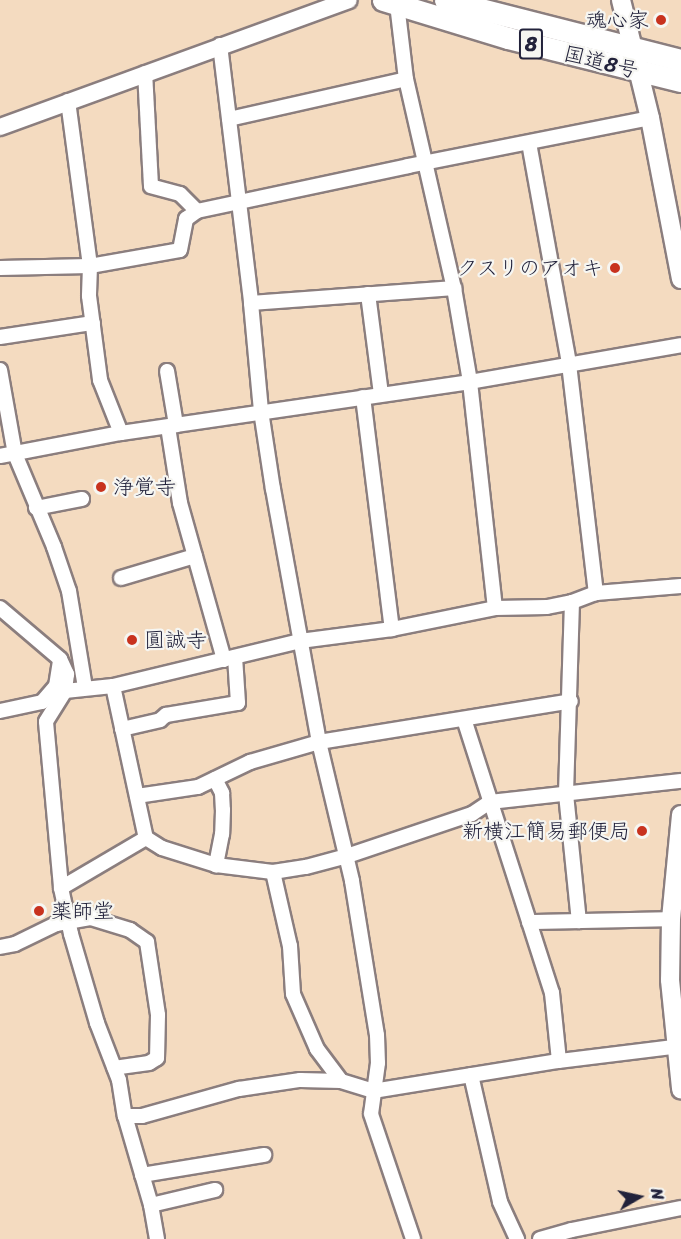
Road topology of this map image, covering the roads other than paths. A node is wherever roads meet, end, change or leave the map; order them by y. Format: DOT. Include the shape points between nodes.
graph roads {
  1 [pos="349,0"];
  2 [pos="445,0"];
  3 [pos="621,0"];
  4 [pos="390,2"];
  5 [pos="220,45"];
  6 [pos="631,50"];
  7 [pos="681,60"];
  8 [pos="638,71"];
  9 [pos="145,73"];
  10 [pos="406,79"];
  11 [pos="681,81"];
  12 [pos="68,101"];
  13 [pos="650,118"];
  14 [pos="229,119"];
  15 [pos="0,127"];
  16 [pos="529,143"];
  17 [pos="423,163"];
  18 [pos="240,202"];
  19 [pos="197,211"];
  20 [pos="676,224"];
  21 [pos="90,266"];
  22 [pos="0,268"];
  23 [pos="681,279"];
  24 [pos="454,288"];
  25 [pos="368,294"];
  26 [pos="251,303"];
  27 [pos="93,323"];
  28 [pos="0,337"];
  29 [pos="681,345"];
  30 [pos="569,364"];
  31 [pos="0,370"];
  32 [pos="167,371"];
  33 [pos="470,382"];
  34 [pos="381,394"];
  35 [pos="363,396"];
  36 [pos="261,411"];
  37 [pos="172,426"];
  38 [pos="121,433"];
  39 [pos="15,454"];
  40 [pos="0,456"];
  41 [pos="82,498"];
  42 [pos="36,508"];
  43 [pos="195,556"];
  44 [pos="121,578"];
  45 [pos="681,586"];
  46 [pos="596,593"];
  47 [pos="572,602"];
  48 [pos="0,608"];
  49 [pos="495,608"];
  50 [pos="392,629"];
  51 [pos="300,641"];
  52 [pos="60,659"];
  53 [pos="230,659"];
  54 [pos="113,686"];
  55 [pos="85,688"];
  56 [pos="65,691"];
  57 [pos="571,701"];
  58 [pos="0,711"];
  59 [pos="464,719"];
  60 [pos="122,729"];
  61 [pos="319,742"];
  62 [pos="215,779"];
  63 [pos="681,781"];
  64 [pos="566,794"];
  65 [pos="137,796"];
  66 [pos="490,802"];
  67 [pos="681,815"];
  68 [pos="146,838"];
  69 [pos="347,856"];
  70 [pos="216,865"];
  71 [pos="273,872"];
  72 [pos="61,888"];
  73 [pos="671,919"];
  74 [pos="68,921"];
  75 [pos="579,921"];
  76 [pos="529,922"];
  77 [pos="0,947"];
  78 [pos="678,1046"];
  79 [pos="559,1061"];
  80 [pos="114,1068"];
  81 [pos="471,1076"];
  82 [pos="341,1081"];
  83 [pos="681,1089"];
  84 [pos="373,1091"];
  85 [pos="125,1116"];
  86 [pos="264,1155"];
  87 [pos="142,1175"];
  88 [pos="215,1190"];
  89 [pos="151,1205"];
  90 [pos="681,1208"];
  91 [pos="409,1238"];
  92 [pos="157,1239"];
  93 [pos="517,1239"];
  94 [pos="540,1239"];
  1 -- 5 [label="street"];
  2 -- 6 [label="highway, 国道8号 / 8"];
  3 -- 6 [label="main road"];
  4 -- 8 [label="highway, 国道8号 / 8" via="508,38"];
  4 -- 10 [label="street"];
  5 -- 9 [label="street"];
  5 -- 14 [label="street"];
  6 -- 7 [label="highway, 国道8号 / 8"];
  6 -- 8 [label="main road"];
  8 -- 11 [label="highway, 国道8号 / 8"];
  8 -- 13 [label="main road"];
  9 -- 12 [label="street"];
  9 -- 19 [label="street" via="151,186 180,194"];
  10 -- 14 [label="street"];
  10 -- 17 [label="street"];
  12 -- 15 [label="street"];
  12 -- 21 [label="street"];
  13 -- 16 [label="street"];
  13 -- 20 [label="main road"];
  14 -- 18 [label="street"];
  16 -- 17 [label="street"];
  16 -- 30 [label="street"];
  17 -- 18 [label="street"];
  17 -- 24 [label="street"];
  18 -- 19 [label="street"];
  18 -- 26 [label="street"];
  19 -- 21 [label="street" via="186,219 180,250"];
  20 -- 23 [label="main road"];
  21 -- 22 [label="street"];
  21 -- 27 [label="street"];
  24 -- 25 [label="street"];
  24 -- 33 [label="street"];
  25 -- 26 [label="street"];
  25 -- 34 [label="street"];
  26 -- 36 [label="street"];
  27 -- 28 [label="street"];
  27 -- 38 [label="street" via="100,381"];
  29 -- 30 [label="street"];
  30 -- 33 [label="street"];
  30 -- 46 [label="street"];
  31 -- 39 [label="street"];
  32 -- 37 [label="street"];
  33 -- 34 [label="street"];
  33 -- 49 [label="street"];
  34 -- 35 [label="street"];
  35 -- 36 [label="street"];
  35 -- 50 [label="street"];
  36 -- 37 [label="street"];
  36 -- 51 [label="street"];
  37 -- 38 [label="street"];
  37 -- 43 [label="street" via="180,503"];
  38 -- 39 [label="street"];
  39 -- 40 [label="street"];
  39 -- 42 [label="street"];
  41 -- 42 [label="street"];
  42 -- 55 [label="street" via="69,591"];
  43 -- 44 [label="street"];
  43 -- 53 [label="street"];
  45 -- 46 [label="street"];
  46 -- 47 [label="street"];
  47 -- 49 [label="street" via="547,607"];
  47 -- 57 [label="street"];
  48 -- 52 [label="street"];
  49 -- 50 [label="street"];
  50 -- 51 [label="street"];
  51 -- 53 [label="street"];
  51 -- 61 [label="street"];
  52 -- 56 [label="street" via="67,674"];
  52 -- 58 [label="street" via="56,686 42,702"];
  53 -- 54 [label="street"];
  53 -- 60 [label="street" via="238,703 166,716"];
  54 -- 55 [label="street"];
  54 -- 60 [label="street"];
  55 -- 56 [label="street"];
  56 -- 72 [label="street" via="46,722"];
  57 -- 59 [label="street"];
  57 -- 64 [label="street"];
  59 -- 61 [label="street"];
  59 -- 66 [label="street"];
  60 -- 65 [label="street"];
  61 -- 62 [label="street" via="249,762"];
  61 -- 69 [label="street"];
  62 -- 65 [label="street" via="198,787"];
  62 -- 70 [label="street" via="222,792 223,810"];
  63 -- 64 [label="street"];
  64 -- 66 [label="street"];
  64 -- 75 [label="street"];
  65 -- 68 [label="street"];
  66 -- 69 [label="street" via="472,814"];
  66 -- 76 [label="street"];
  67 -- 73 [label="main road"];
  68 -- 70 [label="street" via="162,848"];
  68 -- 72 [label="street"];
  69 -- 71 [label="street"];
  69 -- 84 [label="street" via="377,1035"];
  70 -- 71 [label="street"];
  71 -- 82 [label="street" via="290,946 293,994 317,1049"];
  72 -- 74 [label="street"];
  73 -- 75 [label="street"];
  73 -- 78 [label="main road" via="670,980"];
  74 -- 77 [label="street"];
  74 -- 80 [label="street"];
  74 -- 80 [label="street" via="91,918 118,925 147,942 158,1015 157,1058 149,1063"];
  75 -- 76 [label="street"];
  76 -- 79 [label="street" via="552,993"];
  78 -- 79 [label="street"];
  78 -- 83 [label="main road"];
  79 -- 81 [label="street"];
  80 -- 85 [label="street"];
  81 -- 84 [label="street"];
  81 -- 93 [label="street" via="500,1202"];
  82 -- 84 [label="street"];
  82 -- 85 [label="street" via="300,1080 239,1089 142,1116"];
  84 -- 91 [label="street" via="371,1114"];
  85 -- 87 [label="street"];
  86 -- 87 [label="street"];
  87 -- 89 [label="street"];
  88 -- 89 [label="street"];
  89 -- 92 [label="street"];
  90 -- 94 [label="street"];
}
